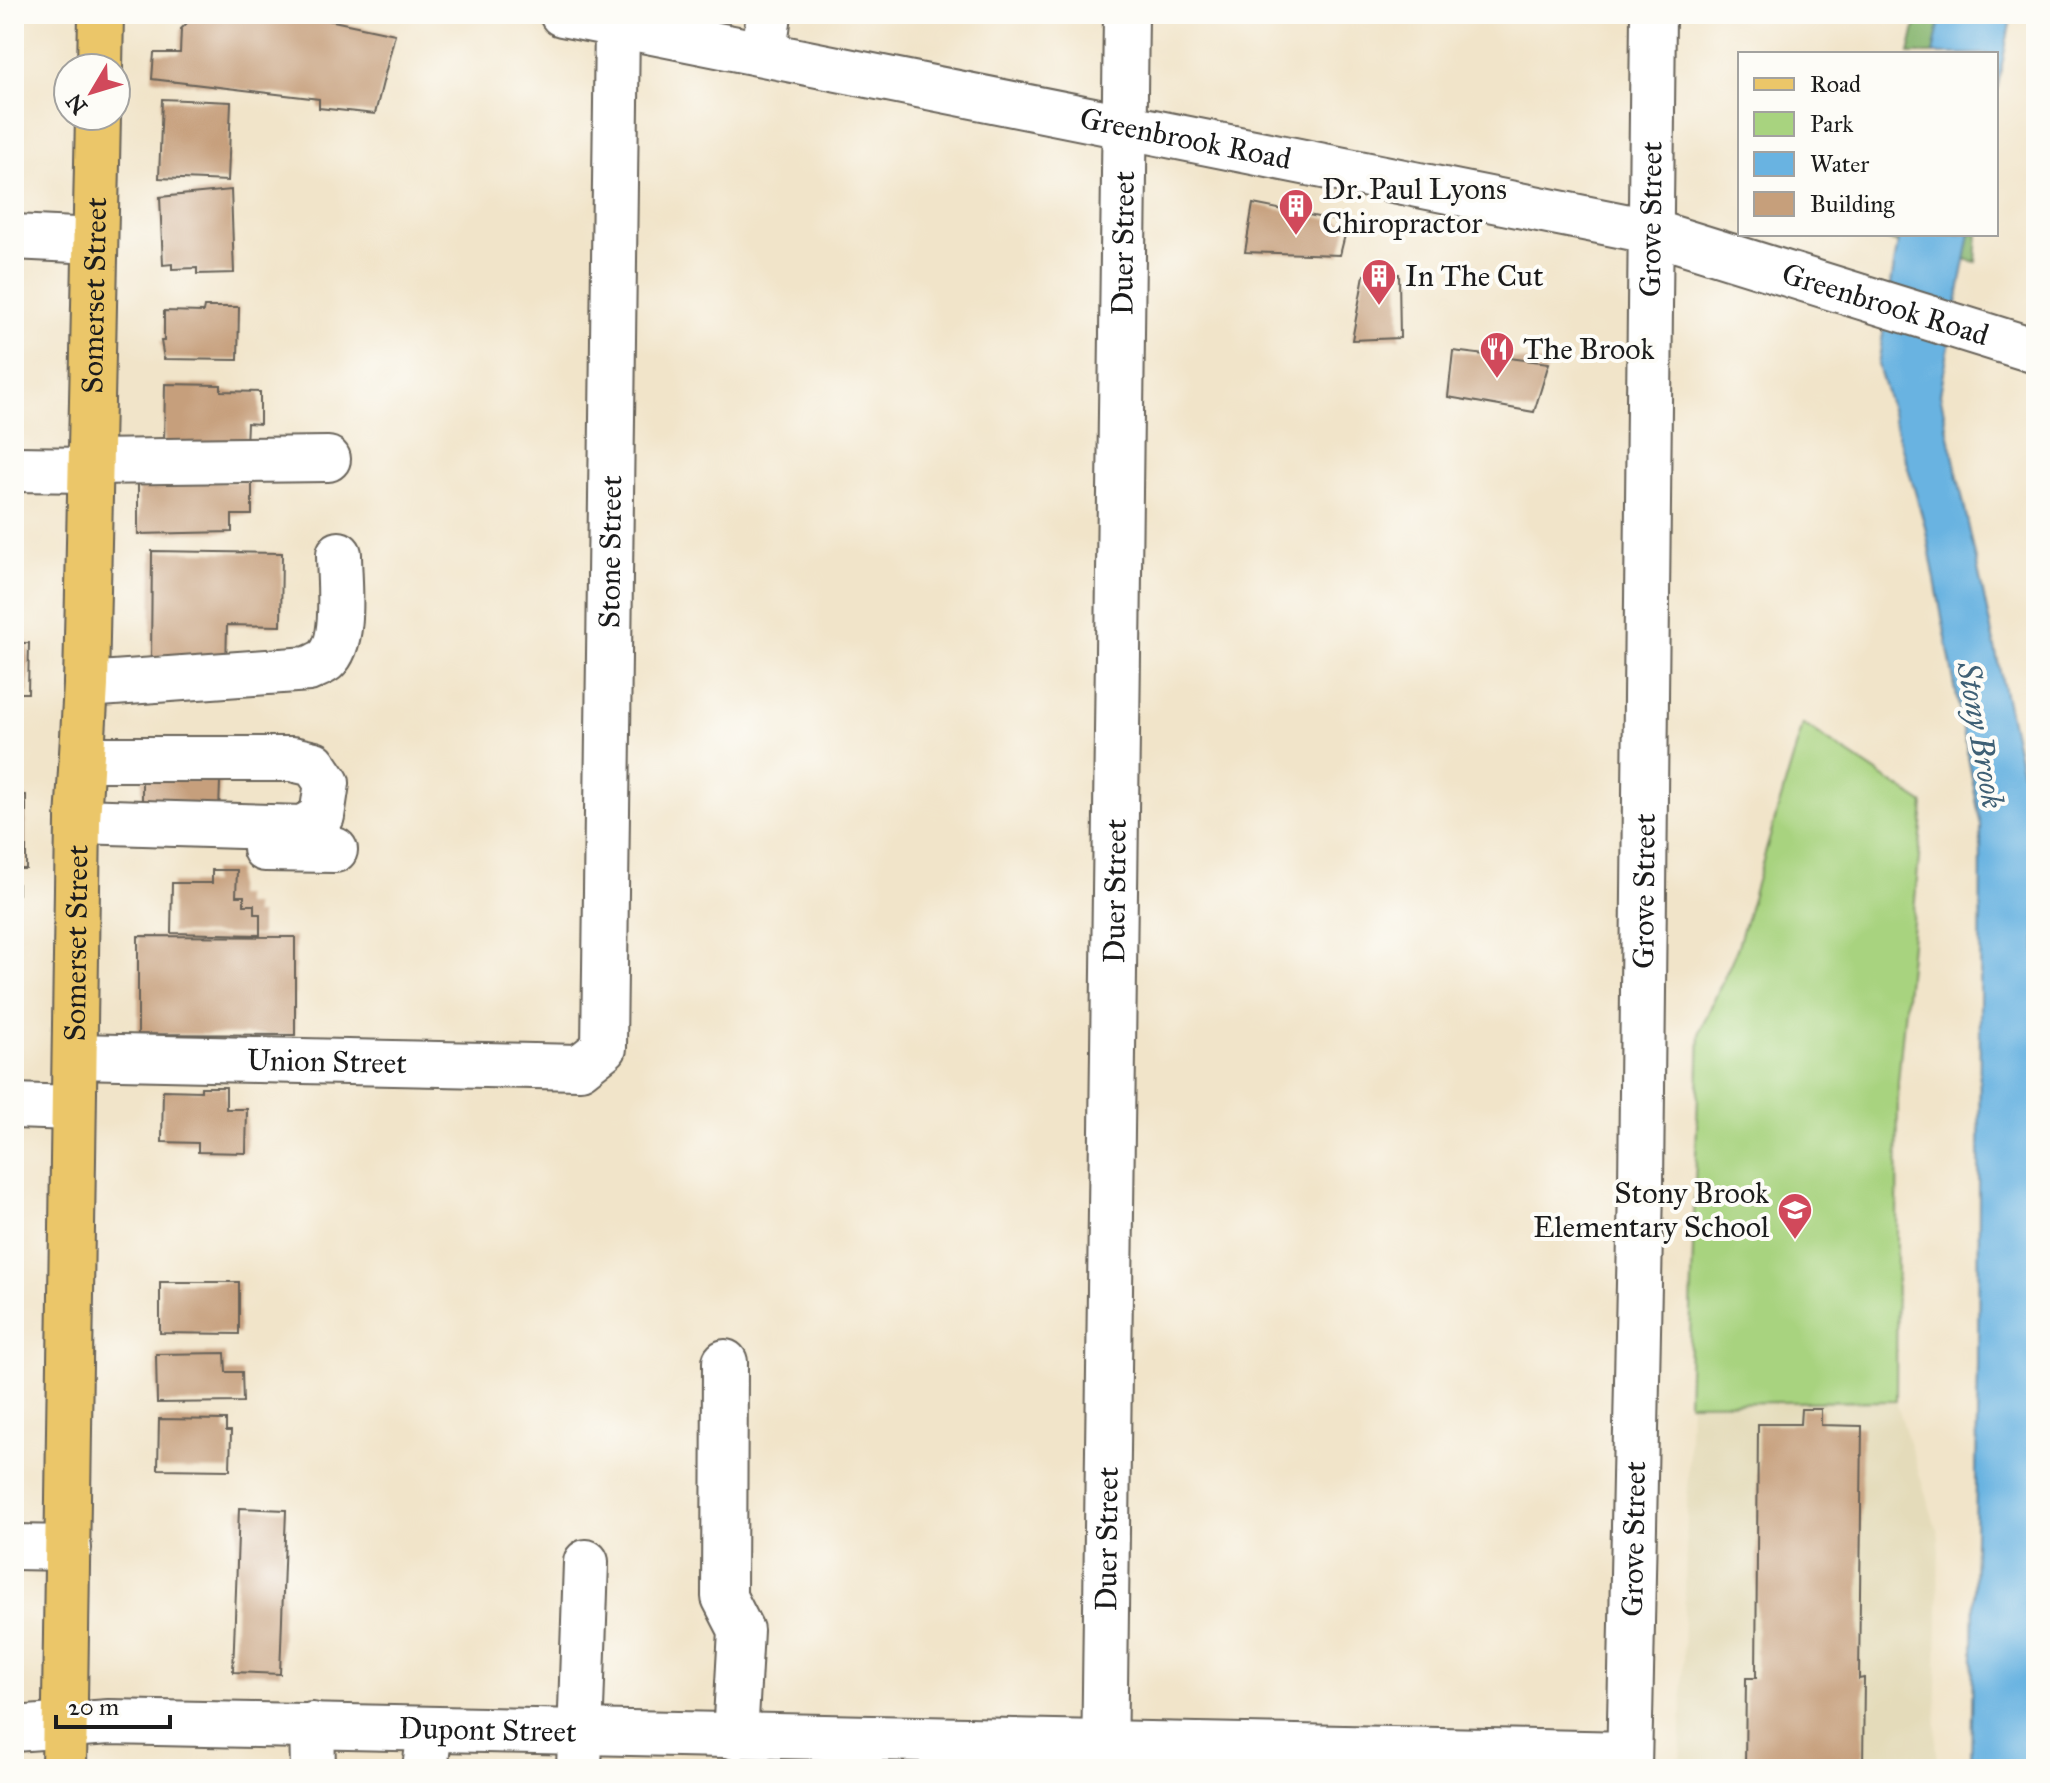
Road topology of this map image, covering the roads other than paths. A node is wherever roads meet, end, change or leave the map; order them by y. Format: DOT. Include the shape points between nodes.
graph roads {
  1 [pos="101,14"];
  2 [pos="562,14"];
  3 [pos="1126,14"];
  4 [pos="1653,14"];
  5 [pos="617,25"];
  6 [pos="767,34"];
  7 [pos="100,52"];
  8 [pos="1125,125"];
  9 [pos="98,132"];
  10 [pos="1649,231"];
  11 [pos="14,237"];
  12 [pos="95,241"];
  13 [pos="2036,351"];
  14 [pos="328,459"];
  15 [pos="90,466"];
  16 [pos="14,469"];
  17 [pos="339,554"];
  18 [pos="86,685"];
  19 [pos="82,759"];
  20 [pos="78,834"];
  21 [pos="335,850"];
  22 [pos="75,1056"];
  23 [pos="580,1067"];
  24 [pos="14,1106"];
  25 [pos="73,1108"];
  26 [pos="725,1362"];
  27 [pos="14,1547"];
  28 [pos="69,1548"];
  29 [pos="586,1562"];
  30 [pos="312,1725"];
  31 [pos="65,1726"];
  32 [pos="14,1729"];
  33 [pos="735,1737"];
  34 [pos="427,1750"];
  35 [pos="579,1751"];
  36 [pos="1104,1757"];
  37 [pos="1629,1762"];
  38 [pos="64,1769"];
  39 [pos="313,1769"];
  1 -- 7 [label="main road"];
  2 -- 5 [label="street, Greenbrook Road"];
  3 -- 8 [label="street, Duer Street"];
  4 -- 10 [label="street, Grove Street"];
  5 -- 6 [label="street, Greenbrook Road"];
  5 -- 23 [label="street, Stone Street" via="604,1048"];
  6 -- 8 [label="street, Greenbrook Road"];
  8 -- 10 [label="street, Greenbrook Road"];
  8 -- 36 [label="street, Duer Street"];
  9 -- 12 [label="main road, Somerset Street"];
  10 -- 13 [label="street, Greenbrook Road"];
  10 -- 37 [label="street, Grove Street" via="1641,1202"];
  11 -- 12 [label="street"];
  12 -- 15 [label="main road, Somerset Street"];
  14 -- 15 [label="street"];
  15 -- 16 [label="street"];
  15 -- 18 [label="main road, Somerset Street"];
  17 -- 18 [label="street" via="335,644 326,660 309,669"];
  18 -- 19 [label="main road, Somerset Street"];
  19 -- 20 [label="main road, Somerset Street"];
  19 -- 20 [label="street" via="292,759 314,764 327,783 322,816 303,828"];
  20 -- 21 [label="street"];
  20 -- 22 [label="main road, Somerset Street"];
  22 -- 23 [label="street, Union Street"];
  22 -- 25 [label="main road, Somerset Street"];
  24 -- 25 [label="street"];
  25 -- 28 [label="main road, Somerset Street"];
  26 -- 33 [label="street" via="724,1597 741,1630"];
  27 -- 28 [label="street"];
  28 -- 31 [label="main road, Somerset Street"];
  29 -- 35 [label="street"];
  30 -- 31 [label="street, Dupont Street"];
  30 -- 34 [label="street, Dupont Street"];
  30 -- 39 [label="street"];
  31 -- 32 [label="street, Dupont Street"];
  31 -- 38 [label="main road, Somerset Street"];
  33 -- 35 [label="street, Dupont Street"];
  33 -- 36 [label="street, Dupont Street"];
  34 -- 35 [label="street, Dupont Street"];
  36 -- 37 [label="street, Dupont Street"];
}
